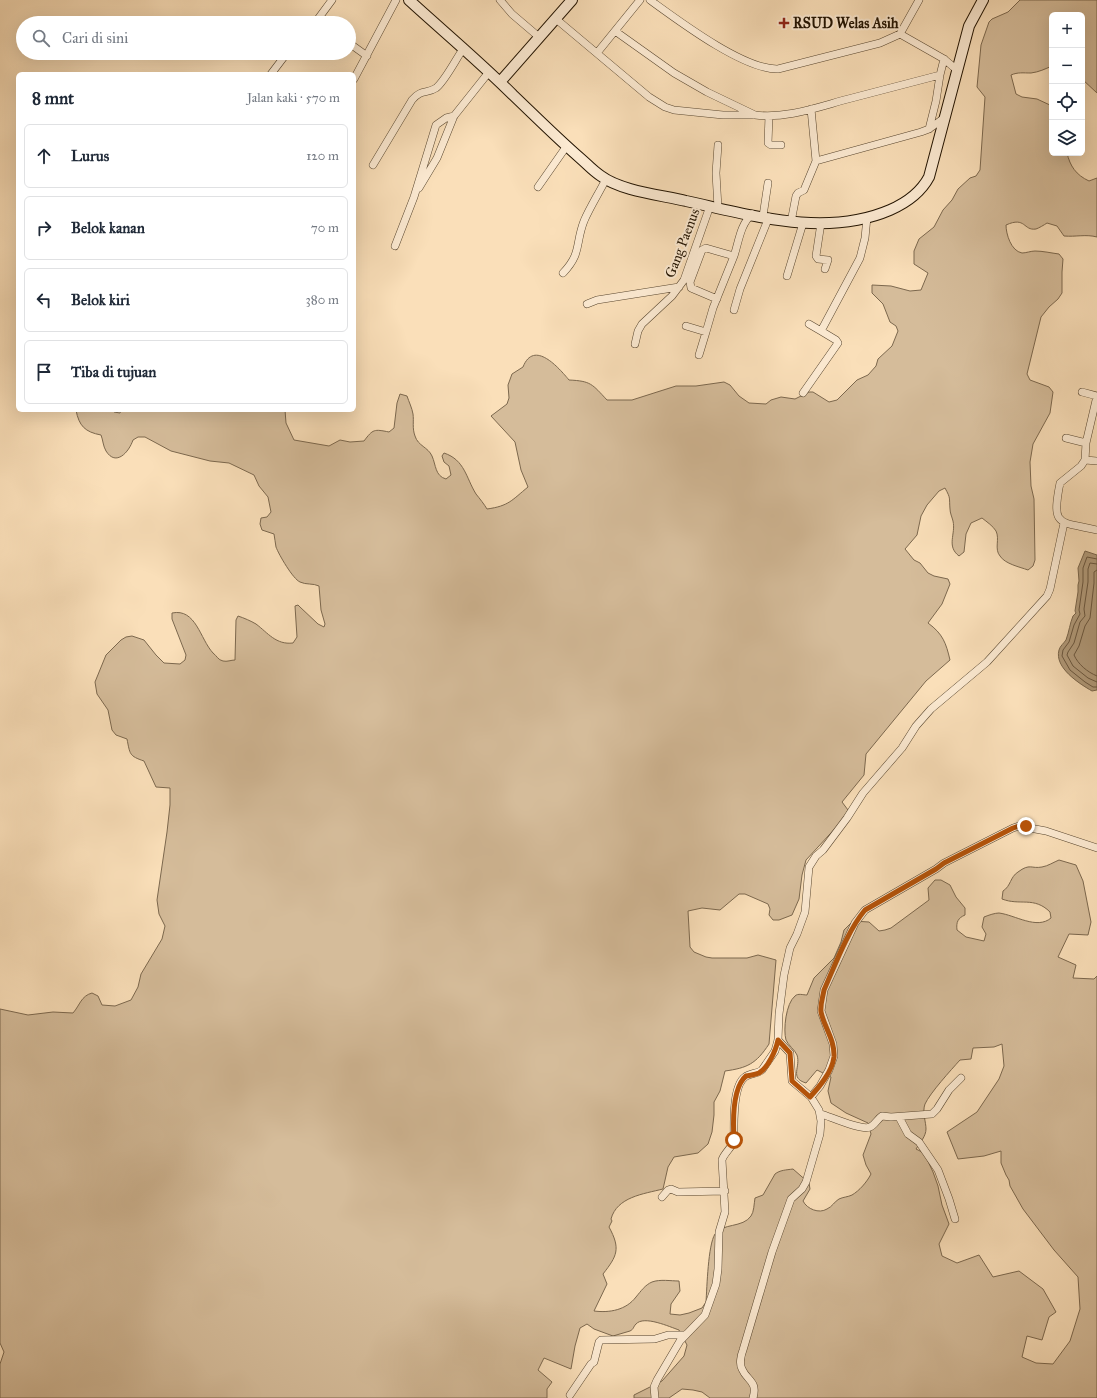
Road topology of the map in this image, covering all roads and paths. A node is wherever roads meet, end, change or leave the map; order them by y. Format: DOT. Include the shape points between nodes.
graph roads {
  1 [pos="332,0"];
  2 [pos="396,0"];
  3 [pos="409,0"];
  4 [pos="500,0"];
  5 [pos="572,0"];
  6 [pos="640,0"];
  7 [pos="650,0"];
  8 [pos="919,0"];
  9 [pos="983,0"];
  10 [pos="320,16"];
  11 [pos="556,19"];
  12 [pos="615,30"];
  13 [pos="900,34"];
  14 [pos="539,37"];
  15 [pos="356,48"];
  16 [pos="463,49"];
  17 [pos="597,53"];
  18 [pos="367,56"];
  19 [pos="944,59"];
  20 [pos="282,60"];
  21 [pos="957,70"];
  22 [pos="273,72"];
  23 [pos="489,72"];
  24 [pos="940,74"];
  25 [pos="356,75"];
  26 [pos="500,82"];
  27 [pos="727,102"];
  28 [pos="811,109"];
  29 [pos="723,115"];
  30 [pos="755,115"];
  31 [pos="454,116"];
  32 [pos="769,116"];
  33 [pos="944,118"];
  34 [pos="929,129"];
  35 [pos="718,145"];
  36 [pos="780,146"];
  37 [pos="566,147"];
  38 [pos="816,161"];
  39 [pos="373,165"];
  40 [pos="606,179"];
  41 [pos="768,182"];
  42 [pos="538,187"];
  43 [pos="414,197"];
  44 [pos="714,207"];
  45 [pos="752,214"];
  46 [pos="766,217"];
  47 [pos="867,217"];
  48 [pos="791,222"];
  49 [pos="803,223"];
  50 [pos="821,223"];
  51 [pos="395,246"];
  52 [pos="734,256"];
  53 [pos="825,269"];
  54 [pos="563,272"];
  55 [pos="788,276"];
  56 [pos="679,287"];
  57 [pos="717,299"];
  58 [pos="587,304"];
  59 [pos="734,310"];
  60 [pos="809,324"];
  61 [pos="686,326"];
  62 [pos="817,331"];
  63 [pos="706,332"];
  64 [pos="634,344"];
  65 [pos="699,355"];
  66 [pos="1082,392"];
  67 [pos="803,393"];
  68 [pos="1097,396"];
  69 [pos="1095,411"];
  70 [pos="1066,438"];
  71 [pos="1086,443"];
  72 [pos="1085,460"];
  73 [pos="1097,462"];
  74 [pos="1064,523"];
  75 [pos="1097,530"];
  76 [pos="1097,848"];
  77 [pos="778,1040"];
  78 [pos="962,1078"];
  79 [pos="810,1097"];
  80 [pos="820,1114"];
  81 [pos="899,1117"];
  82 [pos="724,1191"];
  83 [pos="662,1198"];
  84 [pos="955,1218"];
  85 [pos="684,1335"];
  86 [pos="570,1395"];
  87 [pos="655,1398"];
  88 [pos="753,1398"];
  1 -- 10 [label="street"];
  2 -- 18 [label="street"];
  3 -- 16 [label="main road"];
  4 -- 14 [label="street"];
  5 -- 11 [label="main road"];
  6 -- 12 [label="street"];
  7 -- 13 [label="street" via="723,49 760,67 771,69 880,43"];
  8 -- 13 [label="street"];
  9 -- 21 [label="main road" via="969,26"];
  11 -- 14 [label="main road"];
  11 -- 17 [label="street"];
  12 -- 17 [label="street"];
  12 -- 27 [label="street" via="674,73"];
  13 -- 19 [label="street"];
  14 -- 26 [label="main road"];
  15 -- 18 [label="street"];
  16 -- 23 [label="main road"];
  16 -- 39 [label="street" via="440,84 434,89 418,93 412,100"];
  17 -- 29 [label="street" via="649,97 665,107"];
  18 -- 25 [label="street"];
  19 -- 21 [label="street"];
  19 -- 24 [label="street"];
  20 -- 22 [label="street"];
  21 -- 33 [label="main road"];
  23 -- 26 [label="main road"];
  23 -- 31 [label="street"];
  24 -- 28 [label="street"];
  24 -- 34 [label="street"];
  26 -- 37 [label="main road"];
  27 -- 29 [label="street" via="727,112"];
  27 -- 30 [label="street"];
  28 -- 32 [label="street"];
  28 -- 38 [label="street"];
  29 -- 30 [label="street"];
  30 -- 32 [label="street"];
  31 -- 43 [label="street" via="437,158"];
  31 -- 43 [label="street" via="436,125"];
  32 -- 36 [label="street" via="768,143"];
  33 -- 34 [label="street"];
  33 -- 47 [label="main road" via="925,185 907,201 883,213"];
  34 -- 38 [label="street"];
  35 -- 44 [label="street"];
  37 -- 40 [label="main road"];
  37 -- 42 [label="street"];
  38 -- 48 [label="street" via="804,190 796,196"];
  40 -- 44 [label="main road" via="625,187"];
  40 -- 54 [label="street" via="584,220 577,254"];
  41 -- 46 [label="street"];
  43 -- 51 [label="street"];
  44 -- 45 [label="main road"];
  44 -- 56 [label="street, Gang Paenus"];
  45 -- 46 [label="main road"];
  45 -- 52 [label="street" via="742,227"];
  46 -- 48 [label="main road"];
  46 -- 59 [label="street"];
  47 -- 50 [label="main road"];
  47 -- 62 [label="street" via="860,258"];
  48 -- 49 [label="main road"];
  49 -- 50 [label="main road"];
  49 -- 55 [label="street"];
  50 -- 53 [label="street" via="816,256 818,259 828,260"];
  52 -- 57 [label="street"];
  52 -- 57 [label="street" via="706,248 702,250 690,282 691,288"];
  56 -- 58 [label="street" via="597,300"];
  56 -- 64 [label="street, Gang Paenus" via="664,305 642,324"];
  57 -- 63 [label="street"];
  60 -- 62 [label="street"];
  61 -- 63 [label="street"];
  62 -- 67 [label="street" via="838,343"];
  63 -- 65 [label="street"];
  66 -- 68 [label="street"];
  68 -- 69 [label="street"];
  69 -- 71 [label="street"];
  70 -- 71 [label="street"];
  71 -- 72 [label="street"];
  72 -- 73 [label="street"];
  72 -- 74 [label="street" via="1060,483 1056,509 1057,515"];
  74 -- 75 [label="street"];
  74 -- 77 [label="street" via="1047,596 987,662 921,720 809,867 805,912 790,948 784,975"];
  76 -- 79 [label="street" via="1046,831 1019,826 944,863 865,910 856,923 824,990 821,1011 833,1044 834,1056 820,1086"];
  77 -- 79 [label="street" via="790,1053 792,1081"];
  77 -- 82 [label="street" via="775,1051 762,1070 746,1076 740,1085 733,1108 733,1145 722,1160"];
  78 -- 81 [label="street" via="934,1113"];
  79 -- 80 [label="street"];
  80 -- 81 [label="street" via="860,1127 869,1127 882,1116"];
  80 -- 88 [label="street" via="819,1139 807,1177 802,1189 791,1199 772,1252 743,1350 742,1369 755,1388"];
  81 -- 84 [label="street" via="908,1134 919,1142 938,1170"];
  82 -- 83 [label="street" via="678,1192 671,1189"];
  82 -- 85 [label="street" via="725,1212 719,1232 716,1284 705,1315"];
  85 -- 86 [label="street" via="668,1334 655,1339 601,1340 594,1362"];
  85 -- 87 [label="street" via="656,1380"];
}
